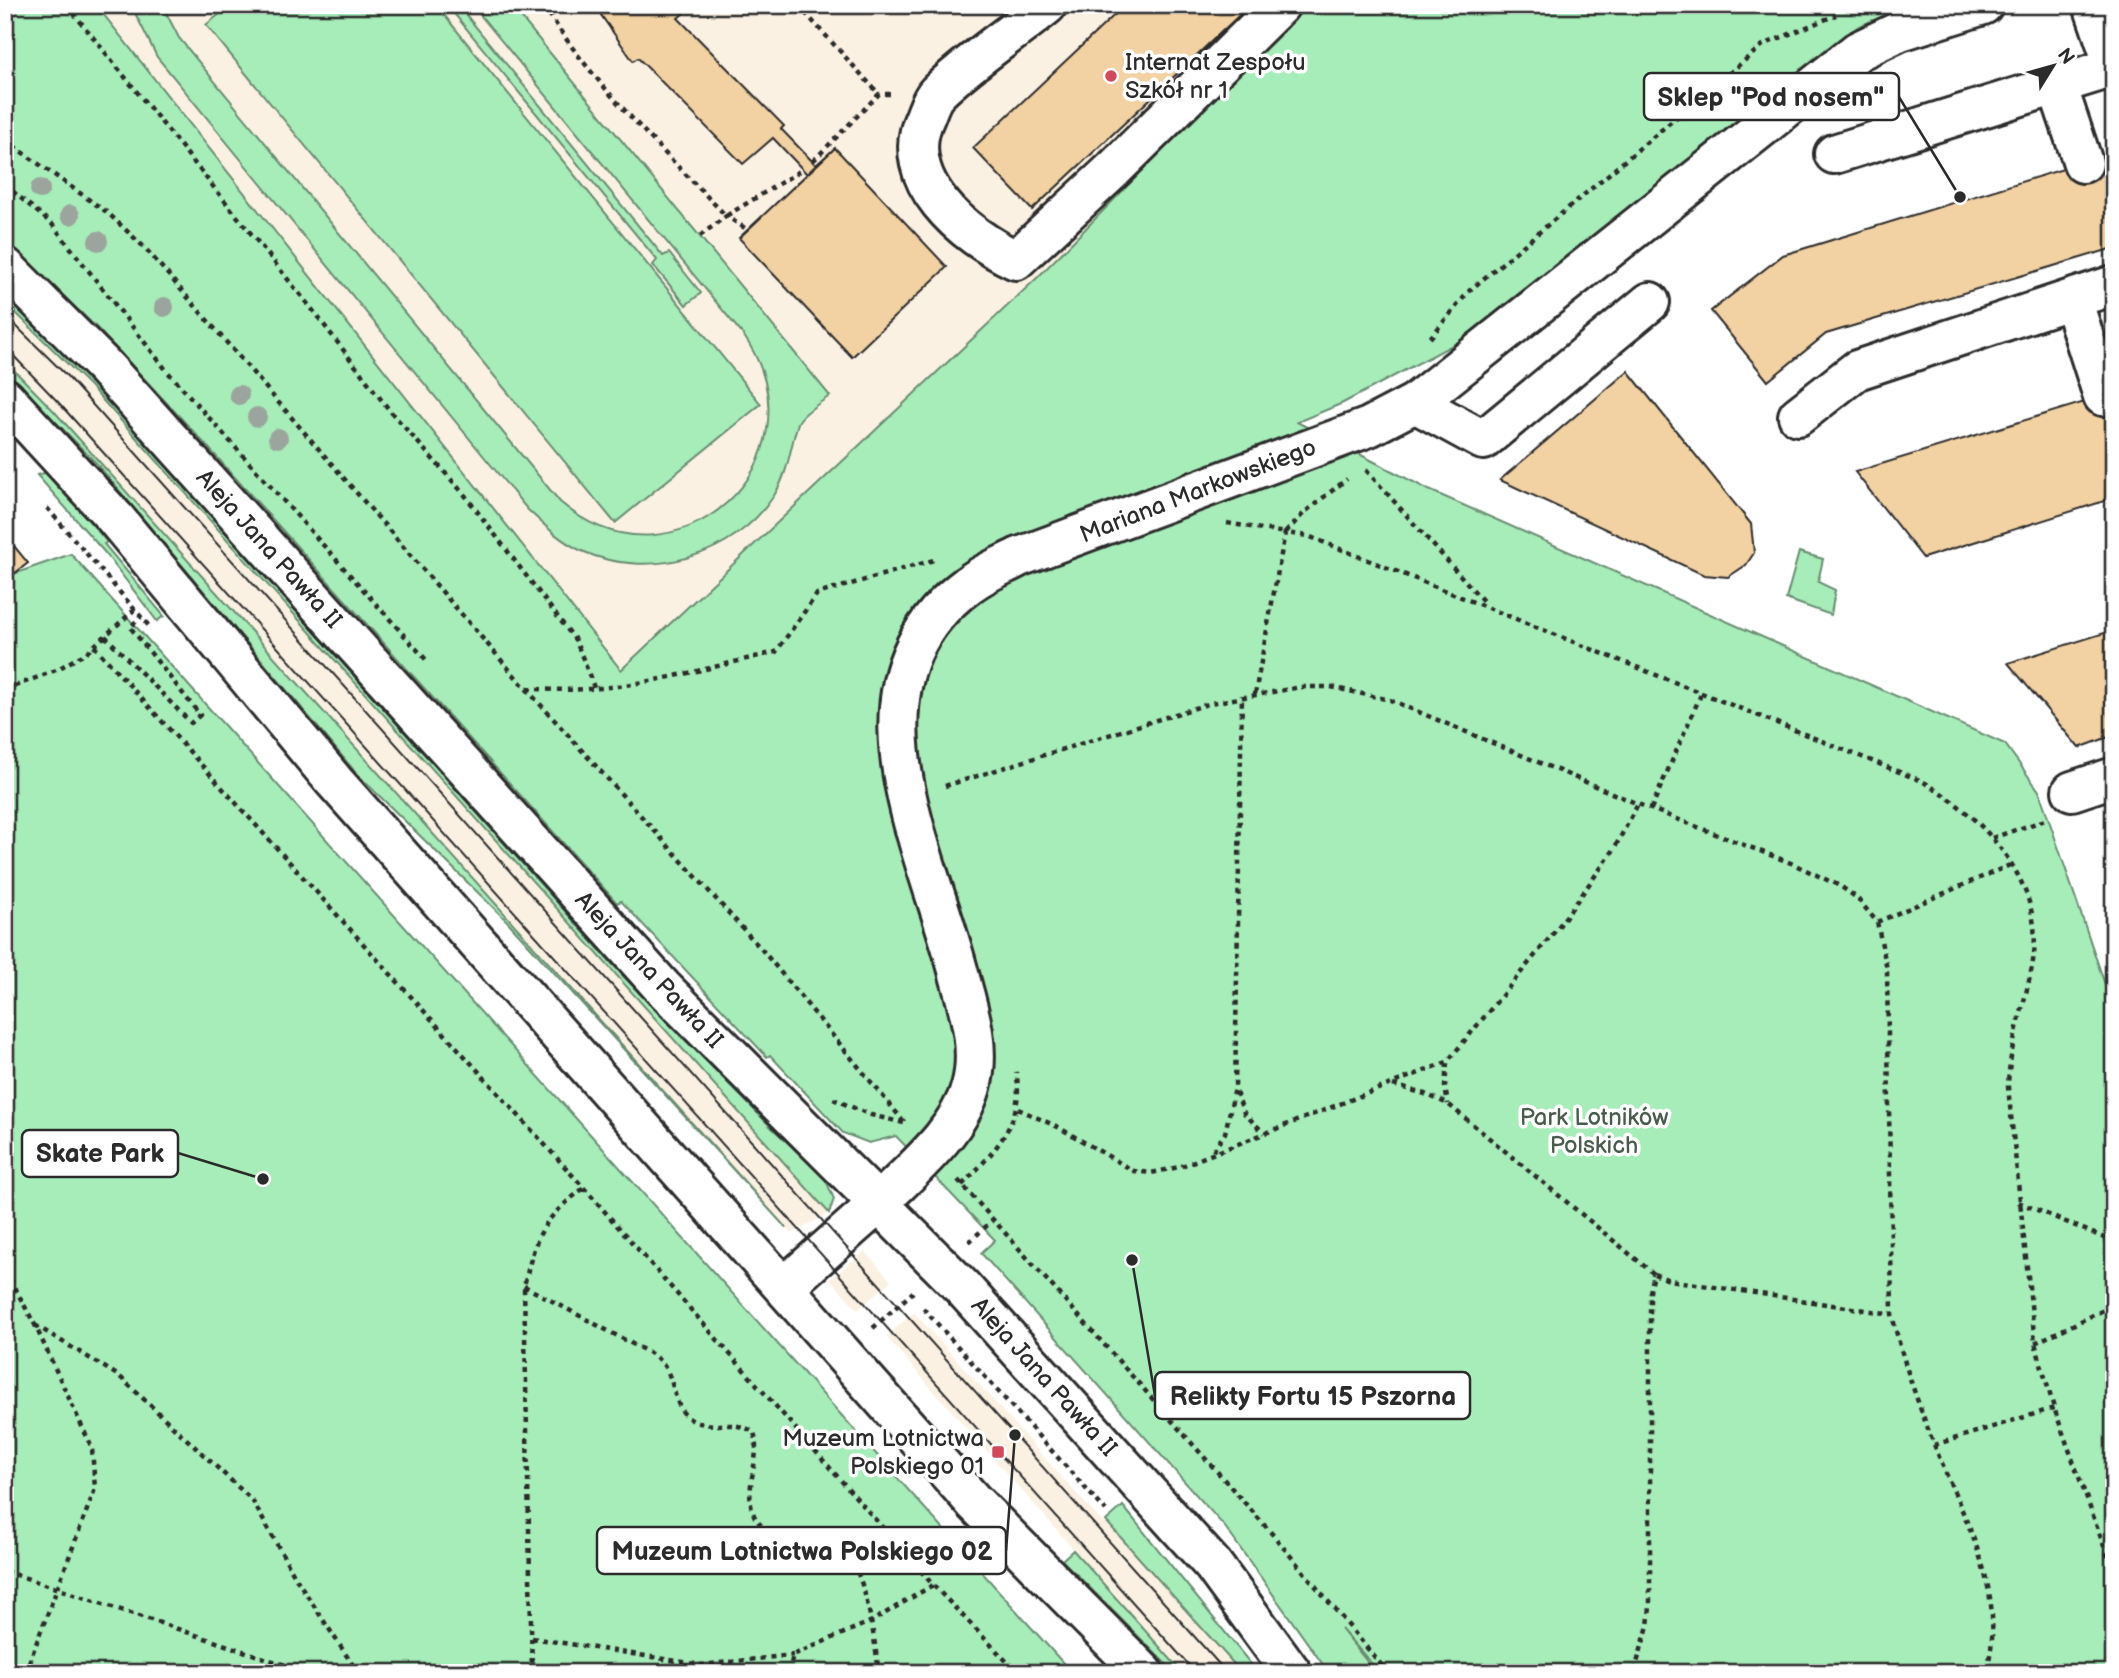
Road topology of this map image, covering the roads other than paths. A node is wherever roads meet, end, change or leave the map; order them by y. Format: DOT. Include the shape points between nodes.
graph roads {
  1 [pos="1047,5"];
  2 [pos="1280,5"];
  3 [pos="1983,5"];
  4 [pos="2093,5"];
  5 [pos="2114,66"];
  6 [pos="2057,85"];
  7 [pos="1834,154"];
  8 [pos="2083,163"];
  9 [pos="5,267"];
  10 [pos="2114,285"];
  11 [pos="2072,299"];
  12 [pos="1650,302"];
  13 [pos="2104,396"];
  14 [pos="5,398"];
  15 [pos="1415,403"];
  16 [pos="1798,416"];
  17 [pos="2114,777"];
  18 [pos="2061,805"];
  19 [pos="879,1203"];
  20 [pos="783,1287"];
  21 [pos="1144,1673"];
  22 [pos="1292,1673"];
  1 -- 2 [label="main road" via="935,95 916,135 917,159 927,185 988,247 1016,260"];
  3 -- 15 [label="main road, Mariana Markowskiego" via="1900,31 1858,51"];
  4 -- 5 [label="main road"];
  5 -- 6 [label="main road"];
  6 -- 7 [label="main road"];
  6 -- 8 [label="main road"];
  9 -- 19 [label="main road, Aleja Jana Pawła II" via="104,366 663,988"];
  10 -- 11 [label="main road"];
  11 -- 13 [label="main road"];
  11 -- 16 [label="main road" via="1857,370"];
  12 -- 15 [label="main road" via="1483,440"];
  14 -- 20 [label="main road" via="115,518 334,781"];
  15 -- 19 [label="main road, Mariana Markowskiego" via="1368,427 1019,557 968,584 930,623 914,647 902,679 896,740 974,1031 975,1065 971,1087 955,1121"];
  17 -- 18 [label="main road"];
  19 -- 20 [label="main road, Mariana Markowskiego"];
  19 -- 22 [label="main road, Aleja Jana Pawła II" via="962,1286 1213,1565"];
  20 -- 21 [label="main road" via="974,1502"];
}
